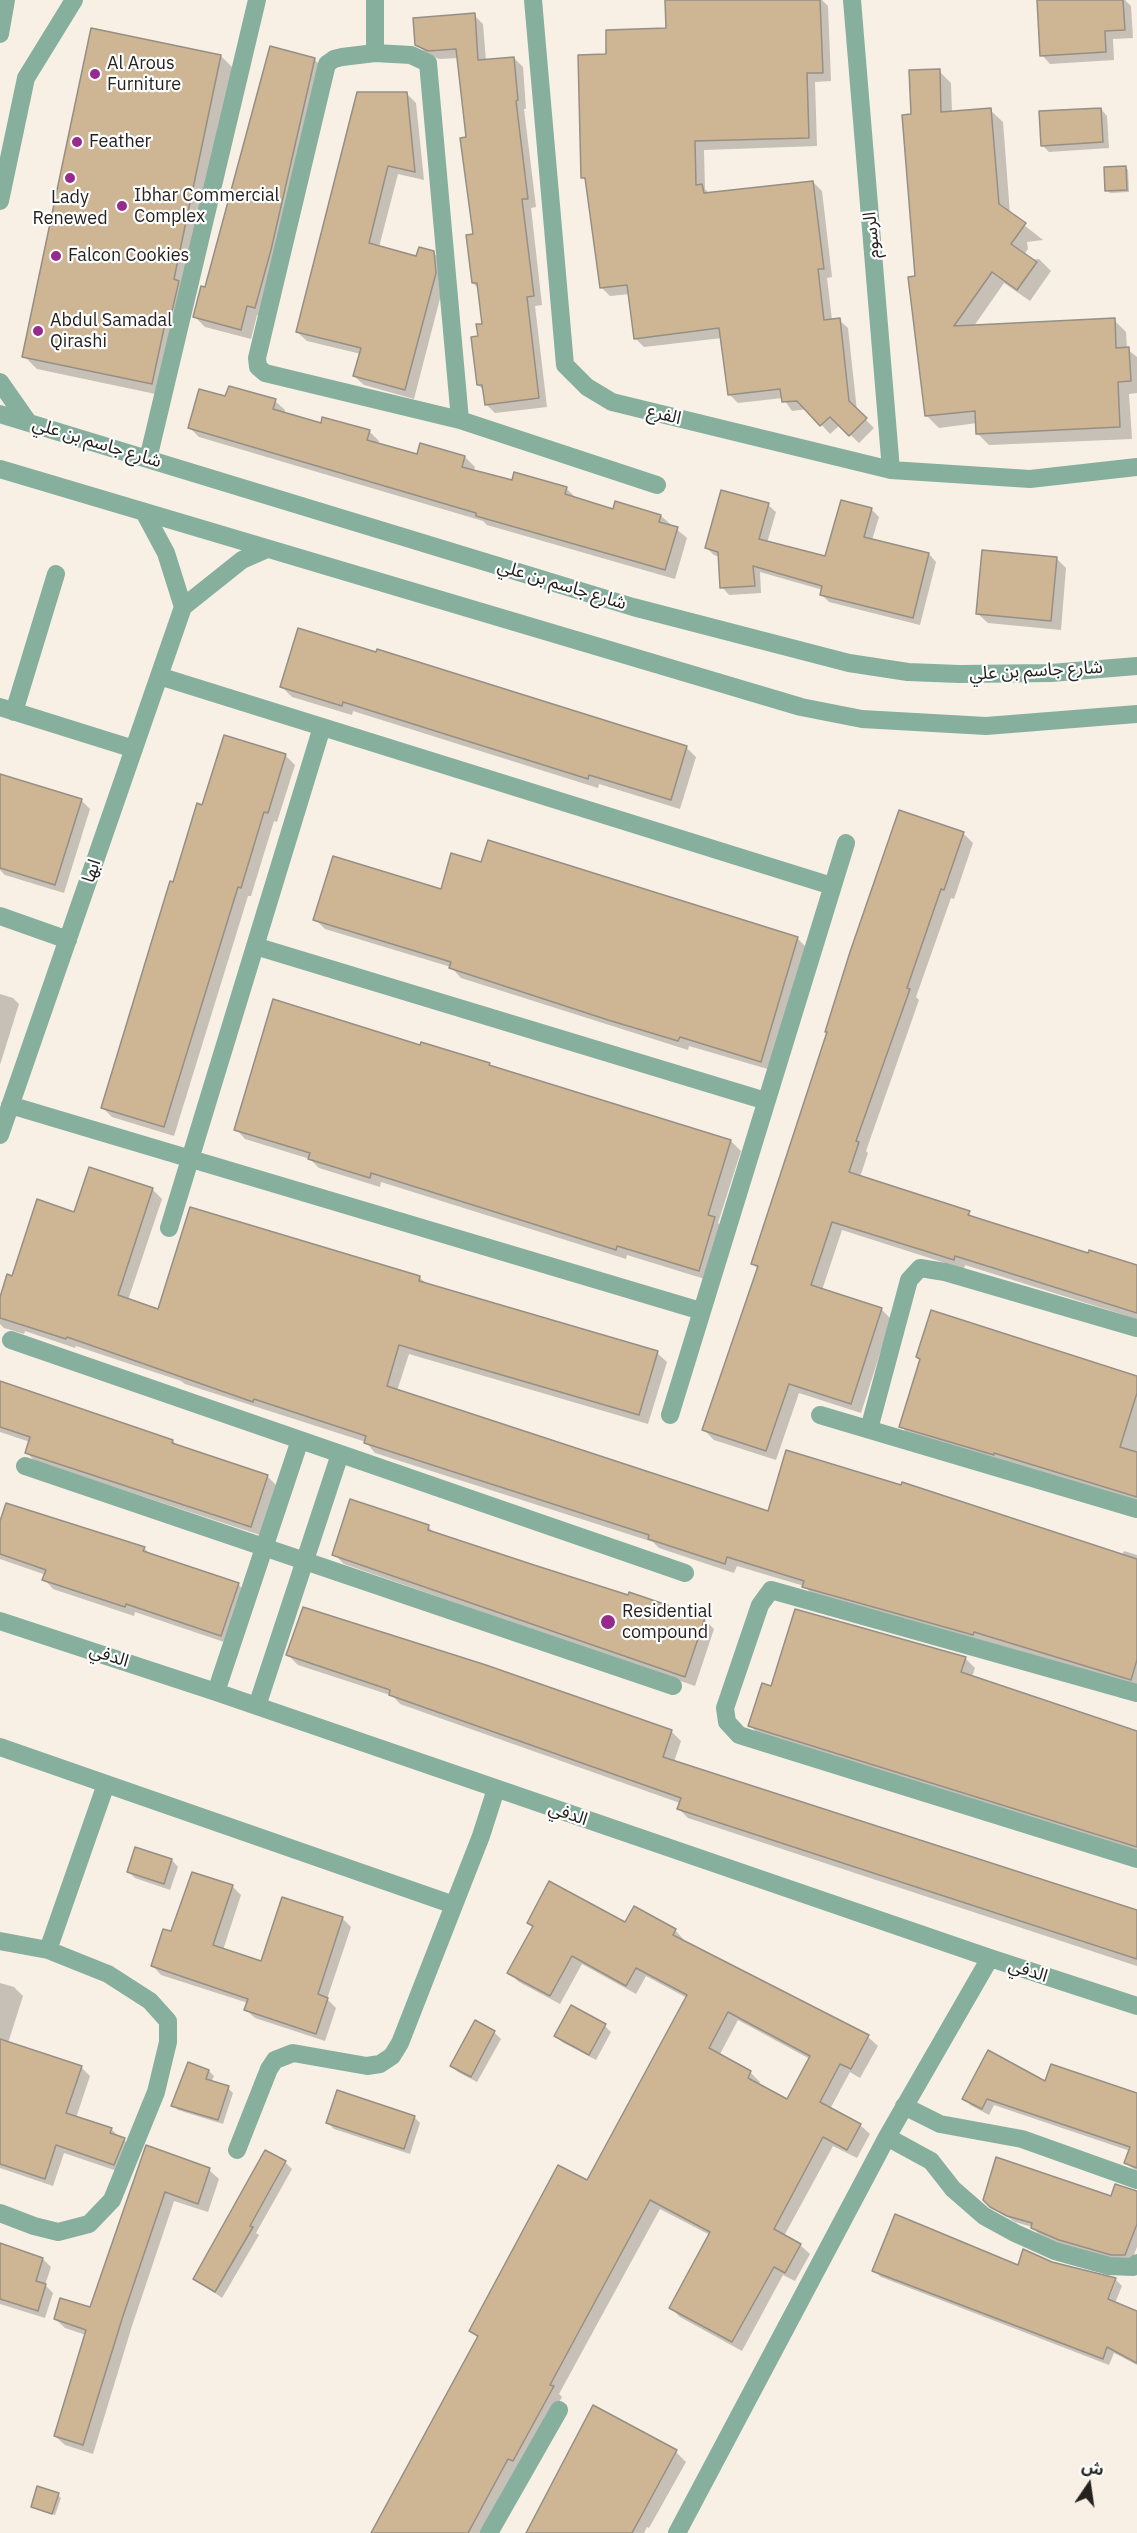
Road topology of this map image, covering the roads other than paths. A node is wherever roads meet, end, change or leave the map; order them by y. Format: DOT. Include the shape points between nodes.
graph roads {
  1 [pos="6,0"];
  2 [pos="74,0"];
  3 [pos="257,0"];
  4 [pos="375,0"];
  5 [pos="533,0"];
  6 [pos="852,0"];
  7 [pos="0,34"];
  8 [pos="375,53"];
  9 [pos="0,201"];
  10 [pos="0,382"];
  11 [pos="0,414"];
  12 [pos="460,420"];
  13 [pos="28,422"];
  14 [pos="148,459"];
  15 [pos="1137,467"];
  16 [pos="0,469"];
  17 [pos="891,470"];
  18 [pos="657,485"];
  19 [pos="144,512"];
  20 [pos="267,549"];
  21 [pos="56,574"];
  22 [pos="183,607"];
  23 [pos="1137,666"];
  24 [pos="159,676"];
  25 [pos="7,709"];
  26 [pos="1137,714"];
  27 [pos="322,727"];
  28 [pos="134,748"];
  29 [pos="846,843"];
  30 [pos="832,886"];
  31 [pos="0,916"];
  32 [pos="68,940"];
  33 [pos="255,946"];
  34 [pos="766,1101"];
  35 [pos="10,1105"];
  36 [pos="0,1135"];
  37 [pos="190,1159"];
  38 [pos="169,1228"];
  39 [pos="701,1311"];
  40 [pos="1137,1328"];
  41 [pos="10,1340"];
  42 [pos="820,1414"];
  43 [pos="670,1415"];
  44 [pos="868,1429"];
  45 [pos="300,1440"];
  46 [pos="340,1454"];
  47 [pos="25,1466"];
  48 [pos="1137,1509"];
  49 [pos="264,1547"];
  50 [pos="305,1561"];
  51 [pos="685,1573"];
  52 [pos="0,1621"];
  53 [pos="673,1686"];
  54 [pos="216,1692"];
  55 [pos="1137,1694"];
  56 [pos="257,1706"];
  57 [pos="0,1747"];
  58 [pos="106,1784"];
  59 [pos="496,1789"];
  60 [pos="1137,1858"];
  61 [pos="454,1905"];
  62 [pos="0,1941"];
  63 [pos="48,1950"];
  64 [pos="990,1959"];
  65 [pos="1137,2006"];
  66 [pos="904,2106"];
  67 [pos="887,2137"];
  68 [pos="237,2150"];
  69 [pos="1137,2180"];
  70 [pos="0,2213"];
  71 [pos="1137,2263"];
  72 [pos="559,2410"];
  73 [pos="489,2533"];
  74 [pos="677,2533"];
  1 -- 7 [label="street"];
  2 -- 9 [label="street" via="26,78"];
  3 -- 14 [label="street"];
  4 -- 8 [label="street"];
  5 -- 17 [label="street, الفرع" via="565,364 587,387 612,402"];
  6 -- 17 [label="street, الرسوم"];
  8 -- 12 [label="street" via="411,55 428,63"];
  8 -- 12 [label="street" via="342,57 327,64 256,358 258,367 265,373"];
  10 -- 13 [label="street"];
  11 -- 13 [label="street, شارع جاسم بن علي"];
  12 -- 18 [label="street"];
  13 -- 14 [label="street, شارع جاسم بن علي"];
  14 -- 23 [label="street, شارع جاسم بن علي" via="633,607 849,663 908,672 958,674 1051,673"];
  15 -- 17 [label="street, الفرع" via="1030,479"];
  16 -- 19 [label="street"];
  19 -- 20 [label="street"];
  19 -- 22 [label="street" via="169,561"];
  20 -- 22 [label="street" via="242,560"];
  20 -- 26 [label="street" via="801,707 862,719 986,726"];
  21 -- 25 [label="street"];
  22 -- 24 [label="street, ابها"];
  24 -- 27 [label="street"];
  24 -- 28 [label="street, ابها"];
  25 -- 28 [label="street"];
  27 -- 30 [label="street"];
  27 -- 33 [label="street"];
  28 -- 32 [label="street, ابها"];
  29 -- 30 [label="street"];
  30 -- 34 [label="street"];
  31 -- 32 [label="street"];
  32 -- 35 [label="street, ابها"];
  33 -- 34 [label="street"];
  33 -- 37 [label="street"];
  34 -- 39 [label="street"];
  35 -- 36 [label="street, ابها"];
  35 -- 37 [label="street"];
  37 -- 38 [label="street"];
  37 -- 39 [label="street"];
  39 -- 43 [label="street"];
  40 -- 44 [label="street" via="920,1268 909,1280"];
  41 -- 45 [label="street"];
  42 -- 44 [label="street"];
  44 -- 48 [label="street"];
  45 -- 46 [label="street"];
  45 -- 49 [label="street"];
  46 -- 50 [label="street"];
  46 -- 51 [label="street"];
  47 -- 49 [label="street"];
  49 -- 50 [label="street"];
  49 -- 54 [label="street"];
  50 -- 53 [label="street"];
  50 -- 56 [label="street"];
  52 -- 54 [label="street, الدفي"];
  54 -- 56 [label="street, الدفي"];
  55 -- 60 [label="street" via="771,1590 760,1605 725,1708 728,1722 739,1735"];
  56 -- 59 [label="street, الدفي"];
  57 -- 58 [label="street"];
  58 -- 61 [label="street"];
  58 -- 63 [label="street"];
  59 -- 61 [label="street"];
  59 -- 64 [label="street, الدفي"];
  61 -- 68 [label="street" via="392,2056 367,2066 293,2053 274,2060"];
  62 -- 63 [label="street"];
  63 -- 70 [label="street" via="108,1974 150,2001 168,2021 166,2053 156,2092 112,2200 89,2224 58,2232"];
  64 -- 65 [label="street, الدفي"];
  64 -- 66 [label="street"];
  66 -- 67 [label="street"];
  66 -- 69 [label="street" via="940,2124 1022,2139"];
  67 -- 71 [label="street" via="931,2162 953,2189 984,2216 1015,2233 1055,2251 1108,2266 1133,2267"];
  67 -- 74 [label="street"];
  72 -- 73 [label="street"];
}
